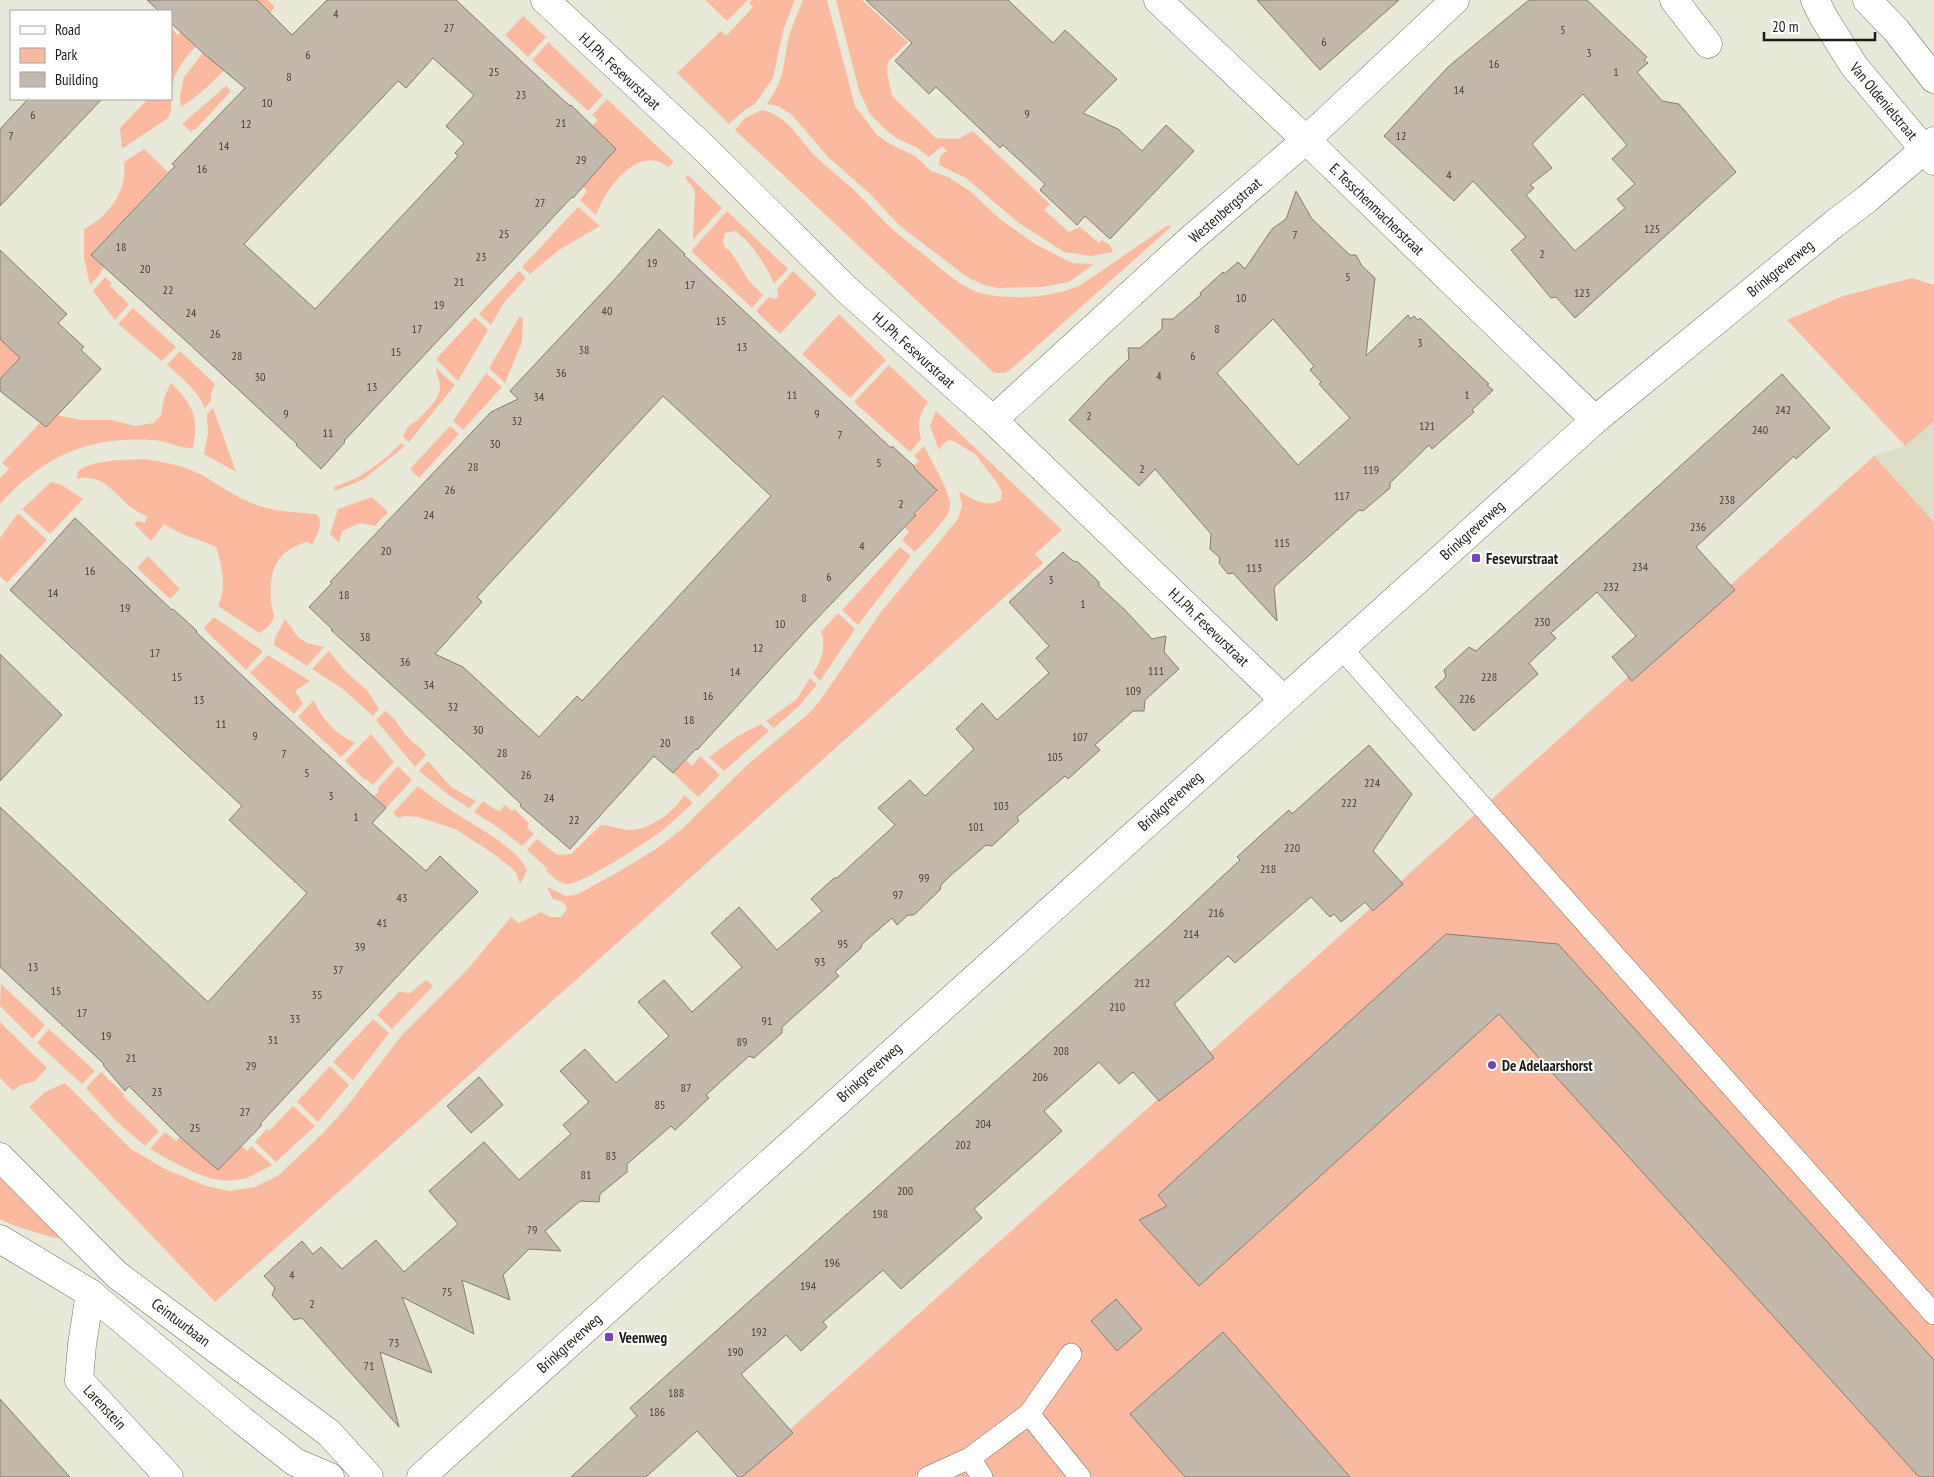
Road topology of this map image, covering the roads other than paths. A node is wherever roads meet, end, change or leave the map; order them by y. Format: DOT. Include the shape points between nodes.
graph roads {
  1 [pos="545,0"];
  2 [pos="1158,0"];
  3 [pos="1455,0"];
  4 [pos="1674,0"];
  5 [pos="1815,0"];
  6 [pos="1868,0"];
  7 [pos="1708,44"];
  8 [pos="1934,79"];
  9 [pos="1306,140"];
  10 [pos="1931,150"];
  11 [pos="994,420"];
  12 [pos="1595,420"];
  13 [pos="1341,648"];
  14 [pos="1283,699"];
  15 [pos="0,1158"];
  16 [pos="0,1239"];
  17 [pos="90,1292"];
  18 [pos="1934,1314"];
  19 [pos="1070,1354"];
  20 [pos="1029,1414"];
  21 [pos="970,1458"];
  22 [pos="169,1477"];
  23 [pos="330,1477"];
  24 [pos="369,1477"];
  25 [pos="420,1477"];
  26 [pos="928,1477"];
  27 [pos="982,1477"];
  28 [pos="1080,1477"];
  1 -- 11 [label="street, H.J.Ph. Fesevurstraat" via="702,146 847,290"];
  2 -- 9 [label="street, E. Tesschenmacherstraat"];
  3 -- 9 [label="street, Westenbergstraat"];
  4 -- 7 [label="street"];
  5 -- 10 [label="street, Van Oldenielstraat" via="1854,66"];
  6 -- 8 [label="street"];
  9 -- 11 [label="street, Westenbergstraat" via="1191,239"];
  9 -- 12 [label="street, E. Tesschenmacherstraat"];
  10 -- 12 [label="street, Brinkgreverweg" via="1826,230"];
  11 -- 14 [label="street, H.J.Ph. Fesevurstraat"];
  12 -- 13 [label="street, Brinkgreverweg"];
  13 -- 14 [label="street, Brinkgreverweg"];
  13 -- 18 [label="lane"];
  14 -- 25 [label="street, Brinkgreverweg"];
  15 -- 24 [label="street, Ceintuurbaan" via="118,1275 329,1433"];
  16 -- 17 [label="street"];
  17 -- 22 [label="street, Larenstein" via="80,1380"];
  17 -- 23 [label="street" via="243,1422 295,1462"];
  19 -- 20 [label="lane"];
  20 -- 21 [label="lane"];
  20 -- 28 [label="lane"];
  21 -- 26 [label="lane"];
  21 -- 27 [label="lane"];
}
